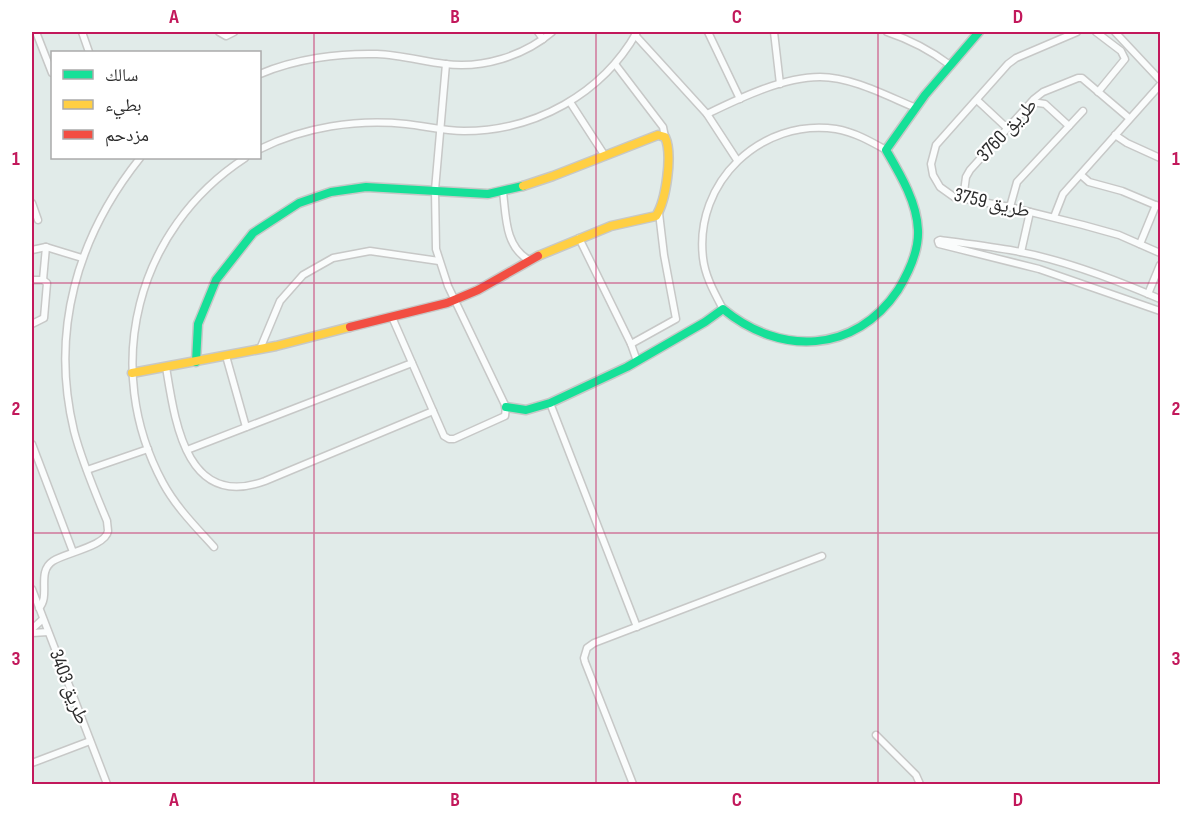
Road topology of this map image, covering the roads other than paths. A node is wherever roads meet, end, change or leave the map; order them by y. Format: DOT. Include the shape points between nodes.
graph roads {
  1 [pos="36,32"];
  2 [pos="82,32"];
  3 [pos="219,32"];
  4 [pos="234,32"];
  5 [pos="538,32"];
  6 [pos="552,32"];
  7 [pos="708,32"];
  8 [pos="774,32"];
  9 [pos="887,32"];
  10 [pos="979,32"];
  11 [pos="1077,32"];
  12 [pos="1096,32"];
  13 [pos="1115,32"];
  14 [pos="636,33"];
  15 [pos="543,39"];
  16 [pos="89,51"];
  17 [pos="446,64"];
  18 [pos="615,64"];
  19 [pos="950,65"];
  20 [pos="51,70"];
  21 [pos="261,74"];
  22 [pos="1161,80"];
  23 [pos="780,84"];
  24 [pos="1161,86"];
  25 [pos="1046,91"];
  26 [pos="1098,92"];
  27 [pos="740,99"];
  28 [pos="977,100"];
  29 [pos="570,102"];
  30 [pos="1031,102"];
  31 [pos="1045,104"];
  32 [pos="916,108"];
  33 [pos="1083,111"];
  34 [pos="707,114"];
  35 [pos="1130,118"];
  36 [pos="1069,126"];
  37 [pos="1007,128"];
  38 [pos="440,130"];
  39 [pos="1115,135"];
  40 [pos="665,137"];
  41 [pos="261,149"];
  42 [pos="886,150"];
  43 [pos="605,156"];
  44 [pos="1161,158"];
  45 [pos="139,159"];
  46 [pos="243,159"];
  47 [pos="736,160"];
  48 [pos="1081,175"];
  49 [pos="435,190"];
  50 [pos="503,192"];
  51 [pos="963,199"];
  52 [pos="32,203"];
  53 [pos="1158,206"];
  54 [pos="1010,207"];
  55 [pos="1030,212"];
  56 [pos="659,213"];
  57 [pos="1054,217"];
  58 [pos="38,220"];
  59 [pos="579,238"];
  60 [pos="1140,244"];
  61 [pos="46,247"];
  62 [pos="32,250"];
  63 [pos="1022,252"];
  64 [pos="1161,253"];
  65 [pos="82,258"];
  66 [pos="529,260"];
  67 [pos="439,261"];
  68 [pos="1161,265"];
  69 [pos="32,280"];
  70 [pos="43,280"];
  71 [pos="1148,294"];
  72 [pos="1161,299"];
  73 [pos="455,301"];
  74 [pos="723,309"];
  75 [pos="1161,311"];
  76 [pos="392,317"];
  77 [pos="32,324"];
  78 [pos="631,344"];
  79 [pos="260,349"];
  80 [pos="226,356"];
  81 [pos="637,361"];
  82 [pos="196,362"];
  83 [pos="412,363"];
  84 [pos="166,367"];
  85 [pos="132,373"];
  86 [pos="550,403"];
  87 [pos="506,407"];
  88 [pos="433,411"];
  89 [pos="246,427"];
  90 [pos="32,444"];
  91 [pos="148,449"];
  92 [pos="187,450"];
  93 [pos="87,470"];
  94 [pos="214,547"];
  95 [pos="73,552"];
  96 [pos="822,556"];
  97 [pos="32,589"];
  98 [pos="39,608"];
  99 [pos="43,620"];
  100 [pos="637,627"];
  101 [pos="32,631"];
  102 [pos="48,632"];
  103 [pos="876,735"];
  104 [pos="90,741"];
  105 [pos="32,763"];
  106 [pos="107,784"];
  107 [pos="633,784"];
  108 [pos="920,784"];
  1 -- 20 [label="street"];
  2 -- 16 [label="street"];
  3 -- 4 [label="street" via="226,36"];
  5 -- 15 [label="street"];
  6 -- 15 [label="street"];
  7 -- 27 [label="street"];
  8 -- 23 [label="street"];
  9 -- 19 [label="street" via="909,39"];
  10 -- 19 [label="street"];
  11 -- 28 [label="street, طريق 3759" via="1013,60"];
  12 -- 26 [label="street" via="1125,57"];
  13 -- 22 [label="street"];
  14 -- 18 [label="street"];
  14 -- 34 [label="street"];
  15 -- 17 [label="street" via="497,60 472,65"];
  17 -- 21 [label="street" via="411,57 341,55"];
  17 -- 38 [label="street"];
  18 -- 29 [label="street"];
  18 -- 40 [label="street" via="663,127"];
  19 -- 32 [label="street"];
  23 -- 27 [label="street"];
  23 -- 32 [label="street" via="820,77 859,84"];
  24 -- 35 [label="street"];
  25 -- 26 [label="street, طريق 3760" via="1080,77"];
  25 -- 30 [label="street, طريق 3760"];
  25 -- 31 [label="street"];
  26 -- 35 [label="street, طريق 3760"];
  27 -- 34 [label="street"];
  28 -- 37 [label="street"];
  28 -- 51 [label="street, طريق 3759" via="939,141 931,159 940,187"];
  29 -- 38 [label="street" via="508,127"];
  29 -- 43 [label="street"];
  30 -- 31 [label="street"];
  30 -- 37 [label="street, طريق 3760"];
  31 -- 36 [label="street"];
  32 -- 42 [label="street"];
  33 -- 36 [label="street"];
  34 -- 47 [label="street"];
  35 -- 39 [label="street"];
  36 -- 54 [label="street" via="1017,182"];
  37 -- 51 [label="street, طريق 3760" via="968,172"];
  38 -- 41 [label="street" via="389,123 345,124 291,136"];
  38 -- 49 [label="street"];
  39 -- 44 [label="street"];
  39 -- 48 [label="street"];
  40 -- 43 [label="street" via="658,135"];
  40 -- 56 [label="street" via="669,161"];
  42 -- 47 [label="street" via="837,129 810,128 775,136"];
  42 -- 74 [label="street" via="909,196 918,226 913,262 894,299 880,315 846,336 800,343 771,337"];
  43 -- 50 [label="street"];
  45 -- 65 [label="street" via="116,189"];
  46 -- 85 [label="street" via="199,195 161,248 139,302"];
  47 -- 74 [label="street" via="712,197 702,232 703,259 710,285"];
  48 -- 53 [label="street" via="1089,182"];
  48 -- 57 [label="street" via="1061,197"];
  49 -- 50 [label="street"];
  49 -- 67 [label="street"];
  49 -- 82 [label="street" via="366,187 331,192 299,203 253,233 216,280 198,324"];
  50 -- 66 [label="street" via="512,242"];
  51 -- 54 [label="street, طريق 3759"];
  52 -- 58 [label="street"];
  53 -- 60 [label="street"];
  54 -- 55 [label="street, طريق 3759"];
  55 -- 57 [label="street, طريق 3759"];
  55 -- 63 [label="street"];
  56 -- 59 [label="street"];
  56 -- 78 [label="street" via="676,318"];
  57 -- 60 [label="street, طريق 3759"];
  59 -- 66 [label="street"];
  59 -- 78 [label="street"];
  60 -- 64 [label="street, طريق 3759"];
  61 -- 62 [label="street"];
  61 -- 65 [label="street"];
  61 -- 70 [label="street"];
  63 -- 71 [label="street" via="1075,266"];
  63 -- 75 [label="street" via="938,242 1039,269"];
  65 -- 93 [label="street" via="73,290 65,357 73,423"];
  66 -- 73 [label="street"];
  67 -- 73 [label="street"];
  67 -- 79 [label="street" via="370,250 325,262 303,275 280,301"];
  68 -- 71 [label="street"];
  69 -- 70 [label="street"];
  70 -- 77 [label="street" via="47,283 44,318"];
  71 -- 72 [label="street"];
  73 -- 76 [label="street"];
  73 -- 87 [label="street"];
  74 -- 81 [label="street"];
  76 -- 79 [label="street"];
  76 -- 83 [label="street"];
  78 -- 81 [label="street"];
  79 -- 80 [label="street"];
  80 -- 82 [label="street"];
  80 -- 89 [label="street"];
  81 -- 86 [label="street"];
  82 -- 84 [label="street"];
  83 -- 88 [label="street"];
  83 -- 89 [label="street"];
  84 -- 85 [label="street"];
  84 -- 92 [label="street" via="174,416"];
  85 -- 91 [label="street"];
  86 -- 87 [label="street" via="526,410"];
  86 -- 100 [label="street"];
  87 -- 88 [label="street" via="503,418 451,439 442,434"];
  88 -- 92 [label="street" via="246,487 228,488 211,481"];
  89 -- 92 [label="street"];
  90 -- 95 [label="street"];
  91 -- 93 [label="street"];
  91 -- 94 [label="street" via="171,496"];
  93 -- 95 [label="street" via="108,531 98,543"];
  95 -- 98 [label="street" via="46,567 43,603"];
  96 -- 100 [label="street"];
  97 -- 98 [label="street, طريق 3403"];
  98 -- 99 [label="street, طريق 3403"];
  99 -- 101 [label="street"];
  99 -- 102 [label="street, طريق 3403"];
  100 -- 107 [label="street" via="590,645 584,653"];
  101 -- 102 [label="street"];
  102 -- 104 [label="street, طريق 3403"];
  103 -- 108 [label="street" via="916,775"];
  104 -- 105 [label="street"];
  104 -- 106 [label="street, طريق 3403"];
}
